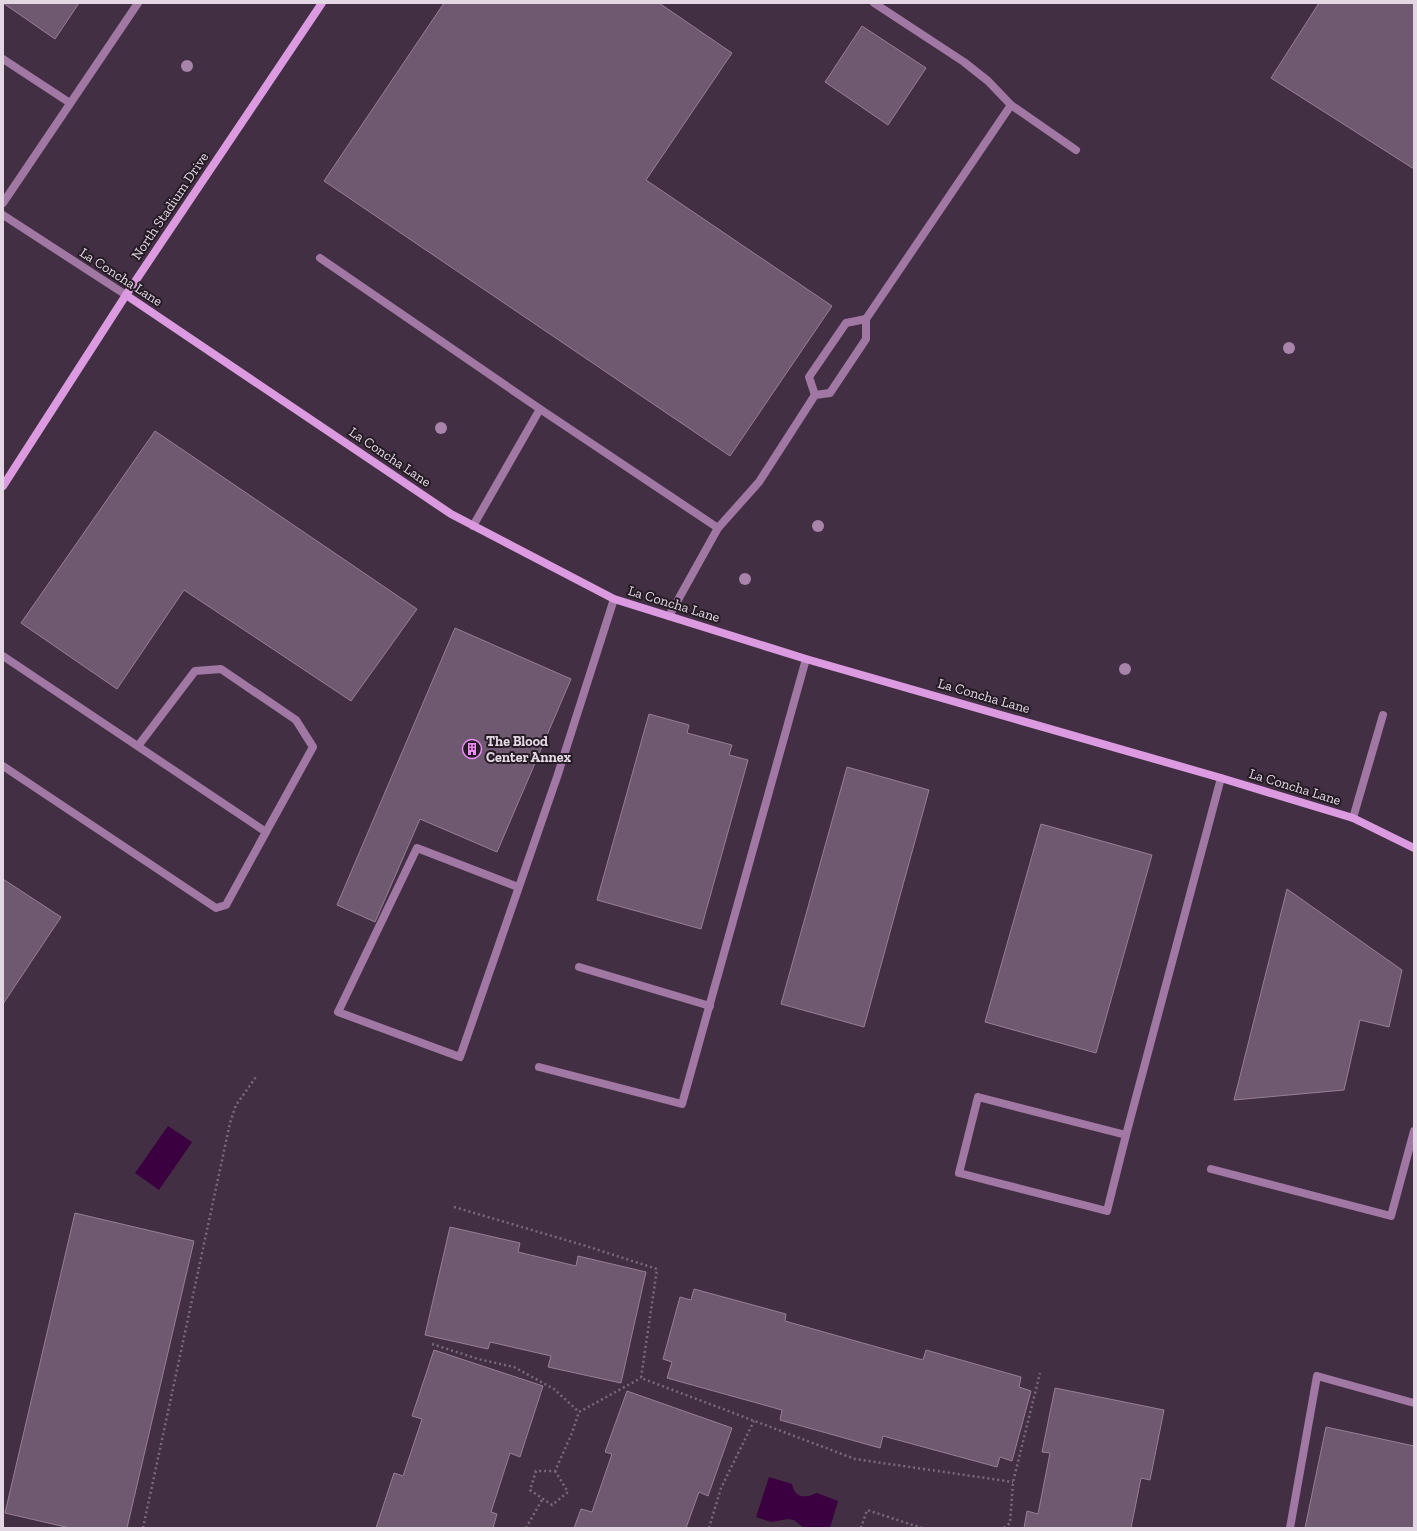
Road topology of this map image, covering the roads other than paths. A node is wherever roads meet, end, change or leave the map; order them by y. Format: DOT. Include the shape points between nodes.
graph roads {
  1 [pos="138,3"];
  2 [pos="322,3"];
  3 [pos="874,3"];
  4 [pos="3,59"];
  5 [pos="70,103"];
  6 [pos="1011,105"];
  7 [pos="1076,150"];
  8 [pos="3,203"];
  9 [pos="3,215"];
  10 [pos="320,258"];
  11 [pos="126,295"];
  12 [pos="866,319"];
  13 [pos="815,395"];
  14 [pos="540,409"];
  15 [pos="3,486"];
  16 [pos="473,526"];
  17 [pos="718,528"];
  18 [pos="614,599"];
  19 [pos="669,616"];
  20 [pos="3,656"];
  21 [pos="806,659"];
  22 [pos="1383,715"];
  23 [pos="138,746"];
  24 [pos="3,766"];
  25 [pos="1221,778"];
  26 [pos="1353,818"];
  27 [pos="266,832"];
  28 [pos="1414,848"];
  29 [pos="518,887"];
  30 [pos="579,967"];
  31 [pos="710,1006"];
  32 [pos="539,1067"];
  33 [pos="1414,1131"];
  34 [pos="1126,1135"];
  35 [pos="1211,1169"];
  36 [pos="1414,1403"];
  37 [pos="1290,1528"];
  1 -- 5 [label="street"];
  2 -- 11 [label="street, North Stadium Drive"];
  3 -- 6 [label="street" via="964,62 988,81"];
  4 -- 5 [label="street"];
  5 -- 8 [label="street"];
  6 -- 7 [label="street"];
  6 -- 12 [label="street"];
  9 -- 11 [label="street, La Concha Lane"];
  10 -- 14 [label="street"];
  11 -- 15 [label="street, North Stadium Drive"];
  11 -- 16 [label="street, La Concha Lane" via="451,514"];
  12 -- 13 [label="street" via="866,339 845,371 830,392"];
  12 -- 13 [label="street" via="846,323 809,377"];
  13 -- 17 [label="street" via="759,482"];
  14 -- 16 [label="street"];
  14 -- 17 [label="street"];
  16 -- 18 [label="street, La Concha Lane"];
  17 -- 19 [label="street"];
  18 -- 19 [label="street, La Concha Lane"];
  18 -- 29 [label="street" via="557,777"];
  19 -- 21 [label="street, La Concha Lane"];
  20 -- 23 [label="street"];
  21 -- 25 [label="street, La Concha Lane"];
  21 -- 31 [label="street"];
  22 -- 26 [label="street"];
  23 -- 27 [label="street"];
  23 -- 27 [label="street" via="195,671 221,669 296,720 313,747"];
  24 -- 27 [label="street" via="216,908 226,905"];
  25 -- 26 [label="street, La Concha Lane"];
  25 -- 34 [label="street"];
  26 -- 28 [label="street, La Concha Lane"];
  29 -- 29 [label="street" via="460,1057 338,1012 417,848"];
  30 -- 31 [label="street"];
  31 -- 32 [label="street" via="682,1104"];
  33 -- 35 [label="street" via="1391,1216"];
  34 -- 34 [label="street" via="978,1097 959,1173 1106,1211"];
  36 -- 37 [label="street" via="1317,1376"];
}
